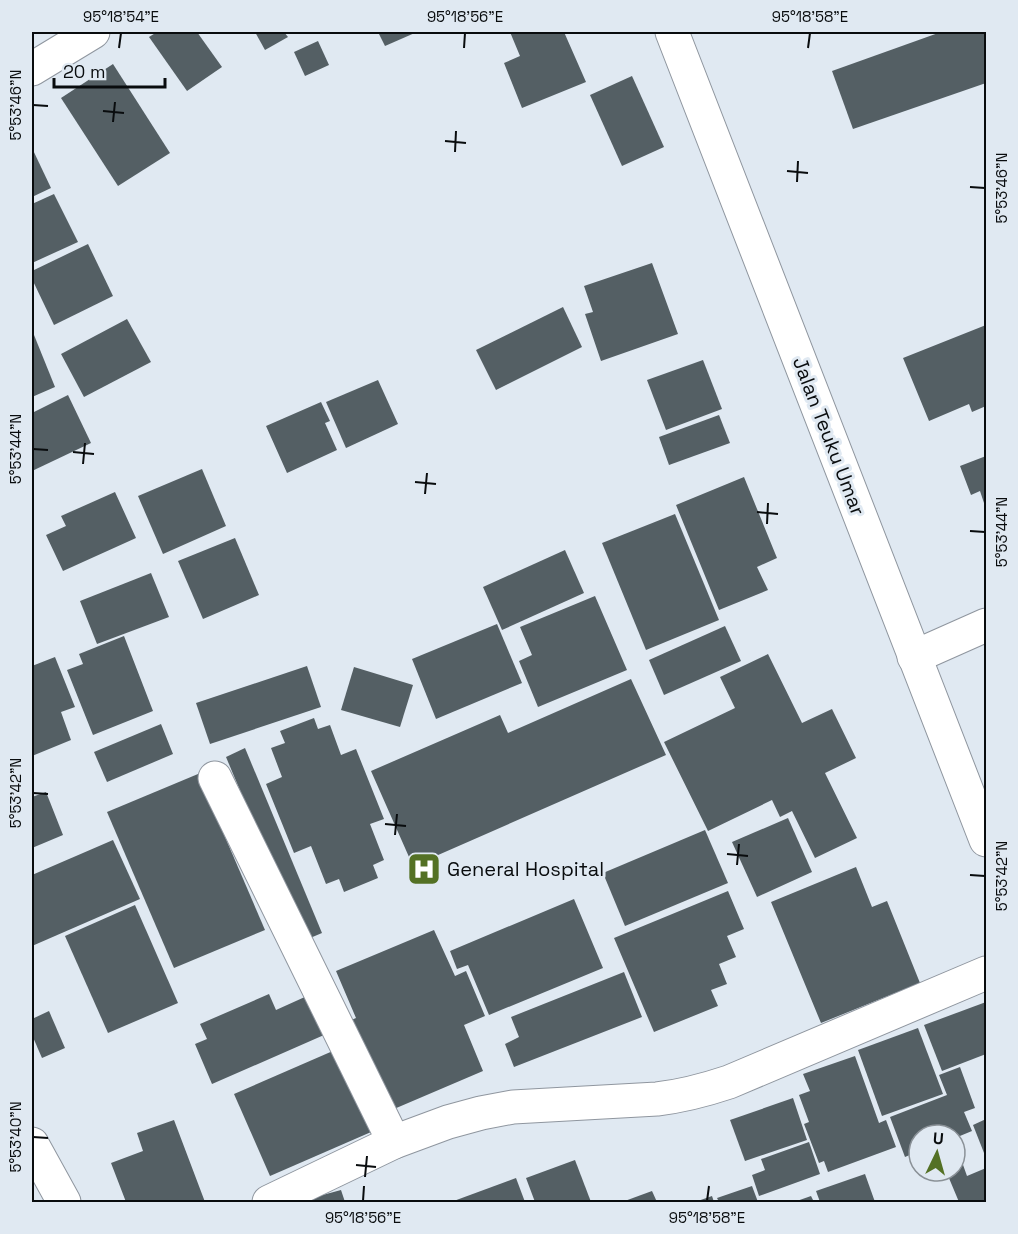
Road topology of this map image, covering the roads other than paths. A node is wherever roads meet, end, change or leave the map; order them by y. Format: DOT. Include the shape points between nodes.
graph roads {
  1 [pos="93,32"];
  2 [pos="672,32"];
  3 [pos="32,69"];
  4 [pos="987,625"];
  5 [pos="914,657"];
  6 [pos="215,778"];
  7 [pos="987,840"];
  8 [pos="987,973"];
  9 [pos="394,1142"];
  10 [pos="36,1164"];
  11 [pos="64,1203"];
  12 [pos="269,1203"];
  1 -- 3 [label="street"];
  2 -- 5 [label="street, Jalan Teuku Umar"];
  4 -- 5 [label="street"];
  5 -- 7 [label="street, Jalan Teuku Umar"];
  6 -- 9 [label="street"];
  8 -- 9 [label="street" via="706,1090 681,1097 513,1107 448,1122"];
  9 -- 12 [label="street"];
  10 -- 11 [label="street"];
}
